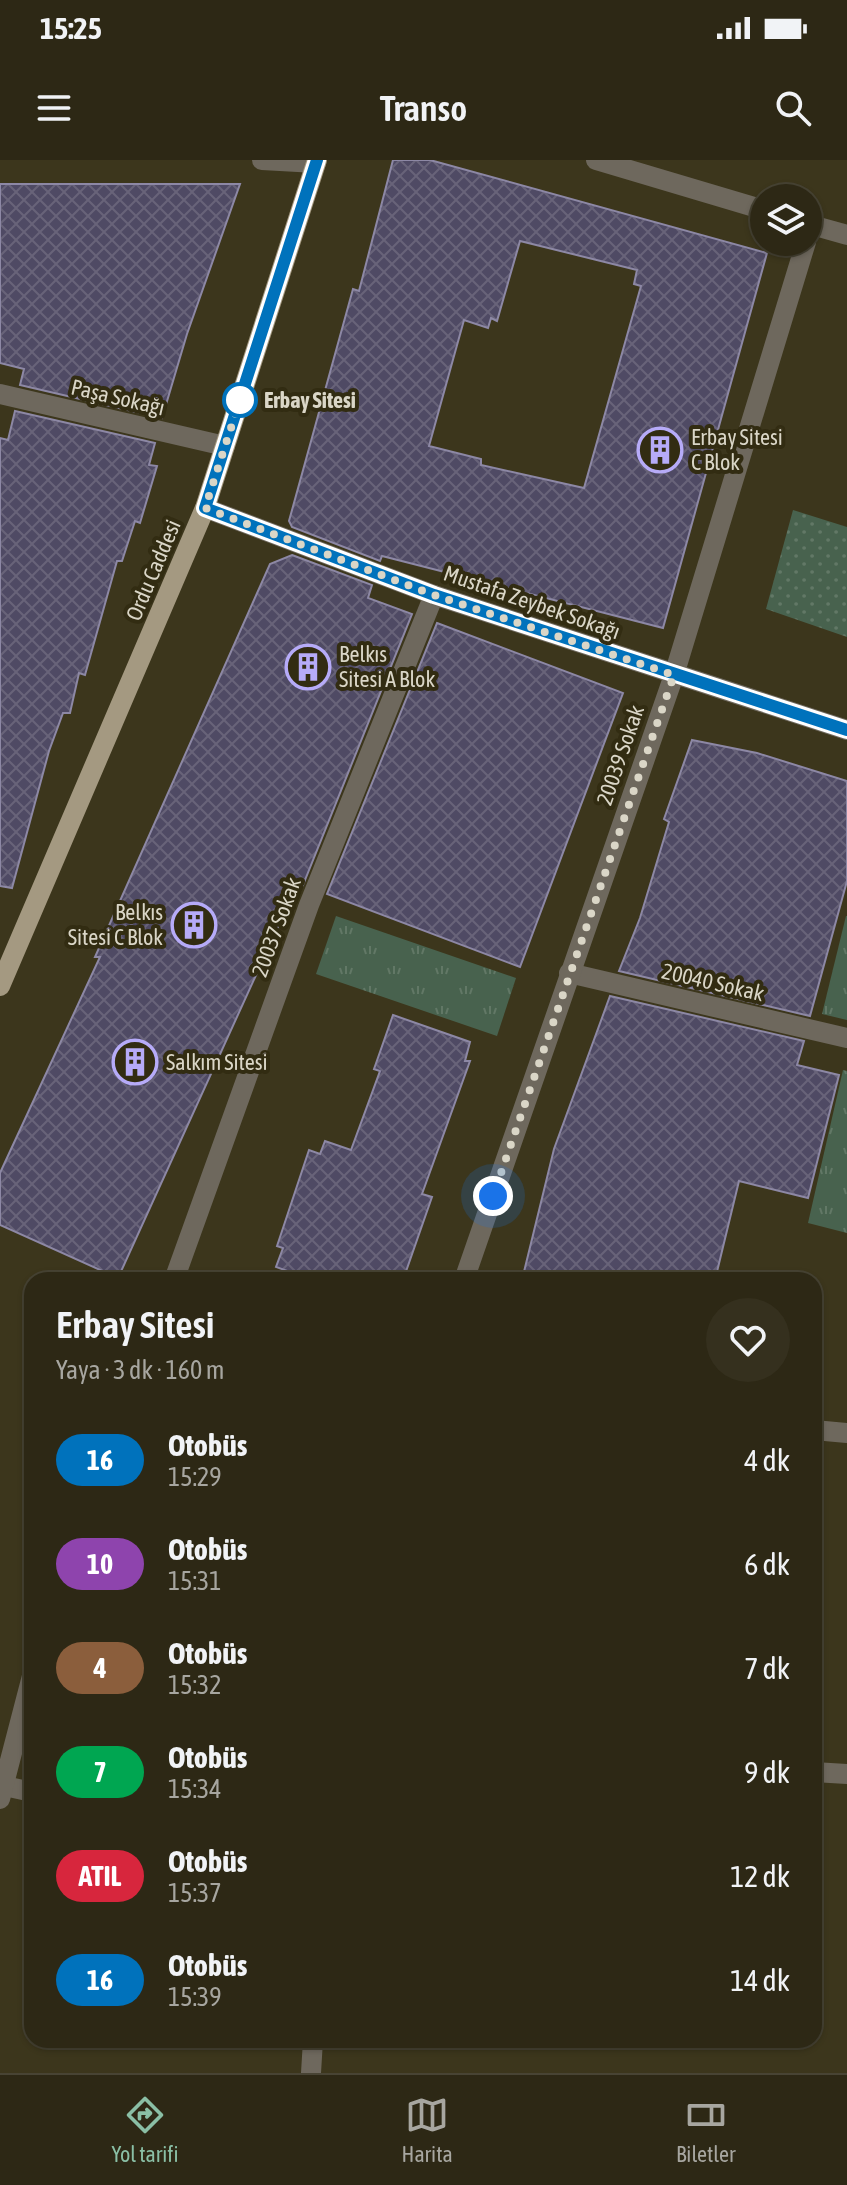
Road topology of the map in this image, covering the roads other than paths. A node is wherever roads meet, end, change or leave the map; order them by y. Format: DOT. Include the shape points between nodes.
graph roads {
  1 [pos="262,160"];
  2 [pos="596,160"];
  3 [pos="316,162"];
  4 [pos="750,206"];
  5 [pos="822,233"];
  6 [pos="847,235"];
  7 [pos="801,256"];
  8 [pos="0,394"];
  9 [pos="225,446"];
  10 [pos="205,508"];
  11 [pos="434,595"];
  12 [pos="674,675"];
  13 [pos="847,730"];
  14 [pos="569,973"];
  15 [pos="0,986"];
  16 [pos="847,1038"];
  17 [pos="177,1272"];
  18 [pos="467,1272"];
  19 [pos="822,1431"];
  20 [pos="847,1433"];
  21 [pos="24,1705"];
  22 [pos="822,1772"];
  23 [pos="847,1774"];
  24 [pos="1,1790"];
  25 [pos="24,1791"];
  26 [pos="313,2048"];
  27 [pos="311,2073"];
  1 -- 3 [label="street"];
  2 -- 4 [label="street"];
  3 -- 9 [label="main road, Ordu Caddesi"];
  5 -- 6 [label="street"];
  7 -- 12 [label="street, 20039 Sokak"];
  8 -- 9 [label="street, Paşa Sokağı"];
  9 -- 10 [label="main road, Ordu Caddesi"];
  10 -- 11 [label="street, Mustafa Zeybek Sokağı"];
  10 -- 15 [label="main road, Ordu Caddesi"];
  11 -- 12 [label="street, Mustafa Zeybek Sokağı"];
  11 -- 17 [label="street, 20037 Sokak" via="309,905"];
  12 -- 13 [label="street, Mustafa Zeybek Sokağı"];
  12 -- 14 [label="street, 20039 Sokak"];
  14 -- 16 [label="street, 20040 Sokak"];
  14 -- 18 [label="street, 20039 Sokak"];
  19 -- 20 [label="street"];
  21 -- 24 [label="street"];
  22 -- 23 [label="street"];
  24 -- 25 [label="street"];
  26 -- 27 [label="street"];
}
